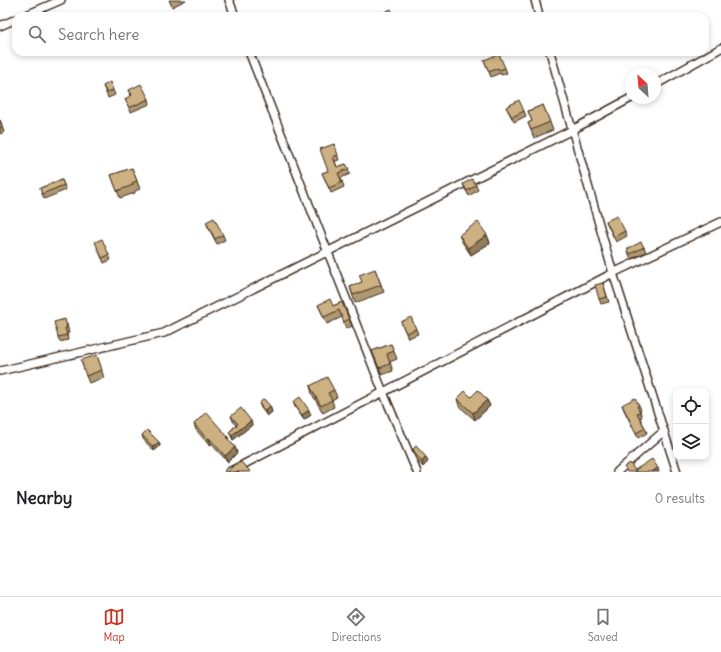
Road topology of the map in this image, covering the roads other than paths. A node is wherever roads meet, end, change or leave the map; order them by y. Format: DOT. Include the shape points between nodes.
graph roads {
  1 [pos="61,0"];
  2 [pos="229,0"];
  3 [pos="535,0"];
  4 [pos="33,12"];
  5 [pos="234,12"];
  6 [pos="539,12"];
  7 [pos="12,21"];
  8 [pos="0,26"];
  9 [pos="721,48"];
  10 [pos="709,55"];
  11 [pos="251,56"];
  12 [pos="551,56"];
  13 [pos="707,56"];
  14 [pos="661,82"];
  15 [pos="625,101"];
  16 [pos="572,130"];
  17 [pos="721,222"];
  18 [pos="328,252"];
  19 [pos="613,273"];
  20 [pos="0,371"];
  21 [pos="383,392"];
  22 [pos="664,430"];
  23 [pos="229,472"];
  24 [pos="418,472"];
  25 [pos="617,472"];
  26 [pos="677,472"];
  1 -- 4 [label="street"];
  2 -- 5 [label="street"];
  3 -- 6 [label="street"];
  7 -- 8 [label="street"];
  9 -- 10 [label="street"];
  11 -- 18 [label="street"];
  12 -- 16 [label="street"];
  13 -- 14 [label="street"];
  15 -- 16 [label="street"];
  16 -- 18 [label="street"];
  16 -- 19 [label="street"];
  17 -- 19 [label="street"];
  18 -- 20 [label="street" via="164,333"];
  18 -- 21 [label="street"];
  19 -- 21 [label="street"];
  19 -- 22 [label="street"];
  21 -- 23 [label="street"];
  21 -- 24 [label="street"];
  22 -- 25 [label="street"];
  22 -- 26 [label="street"];
}
